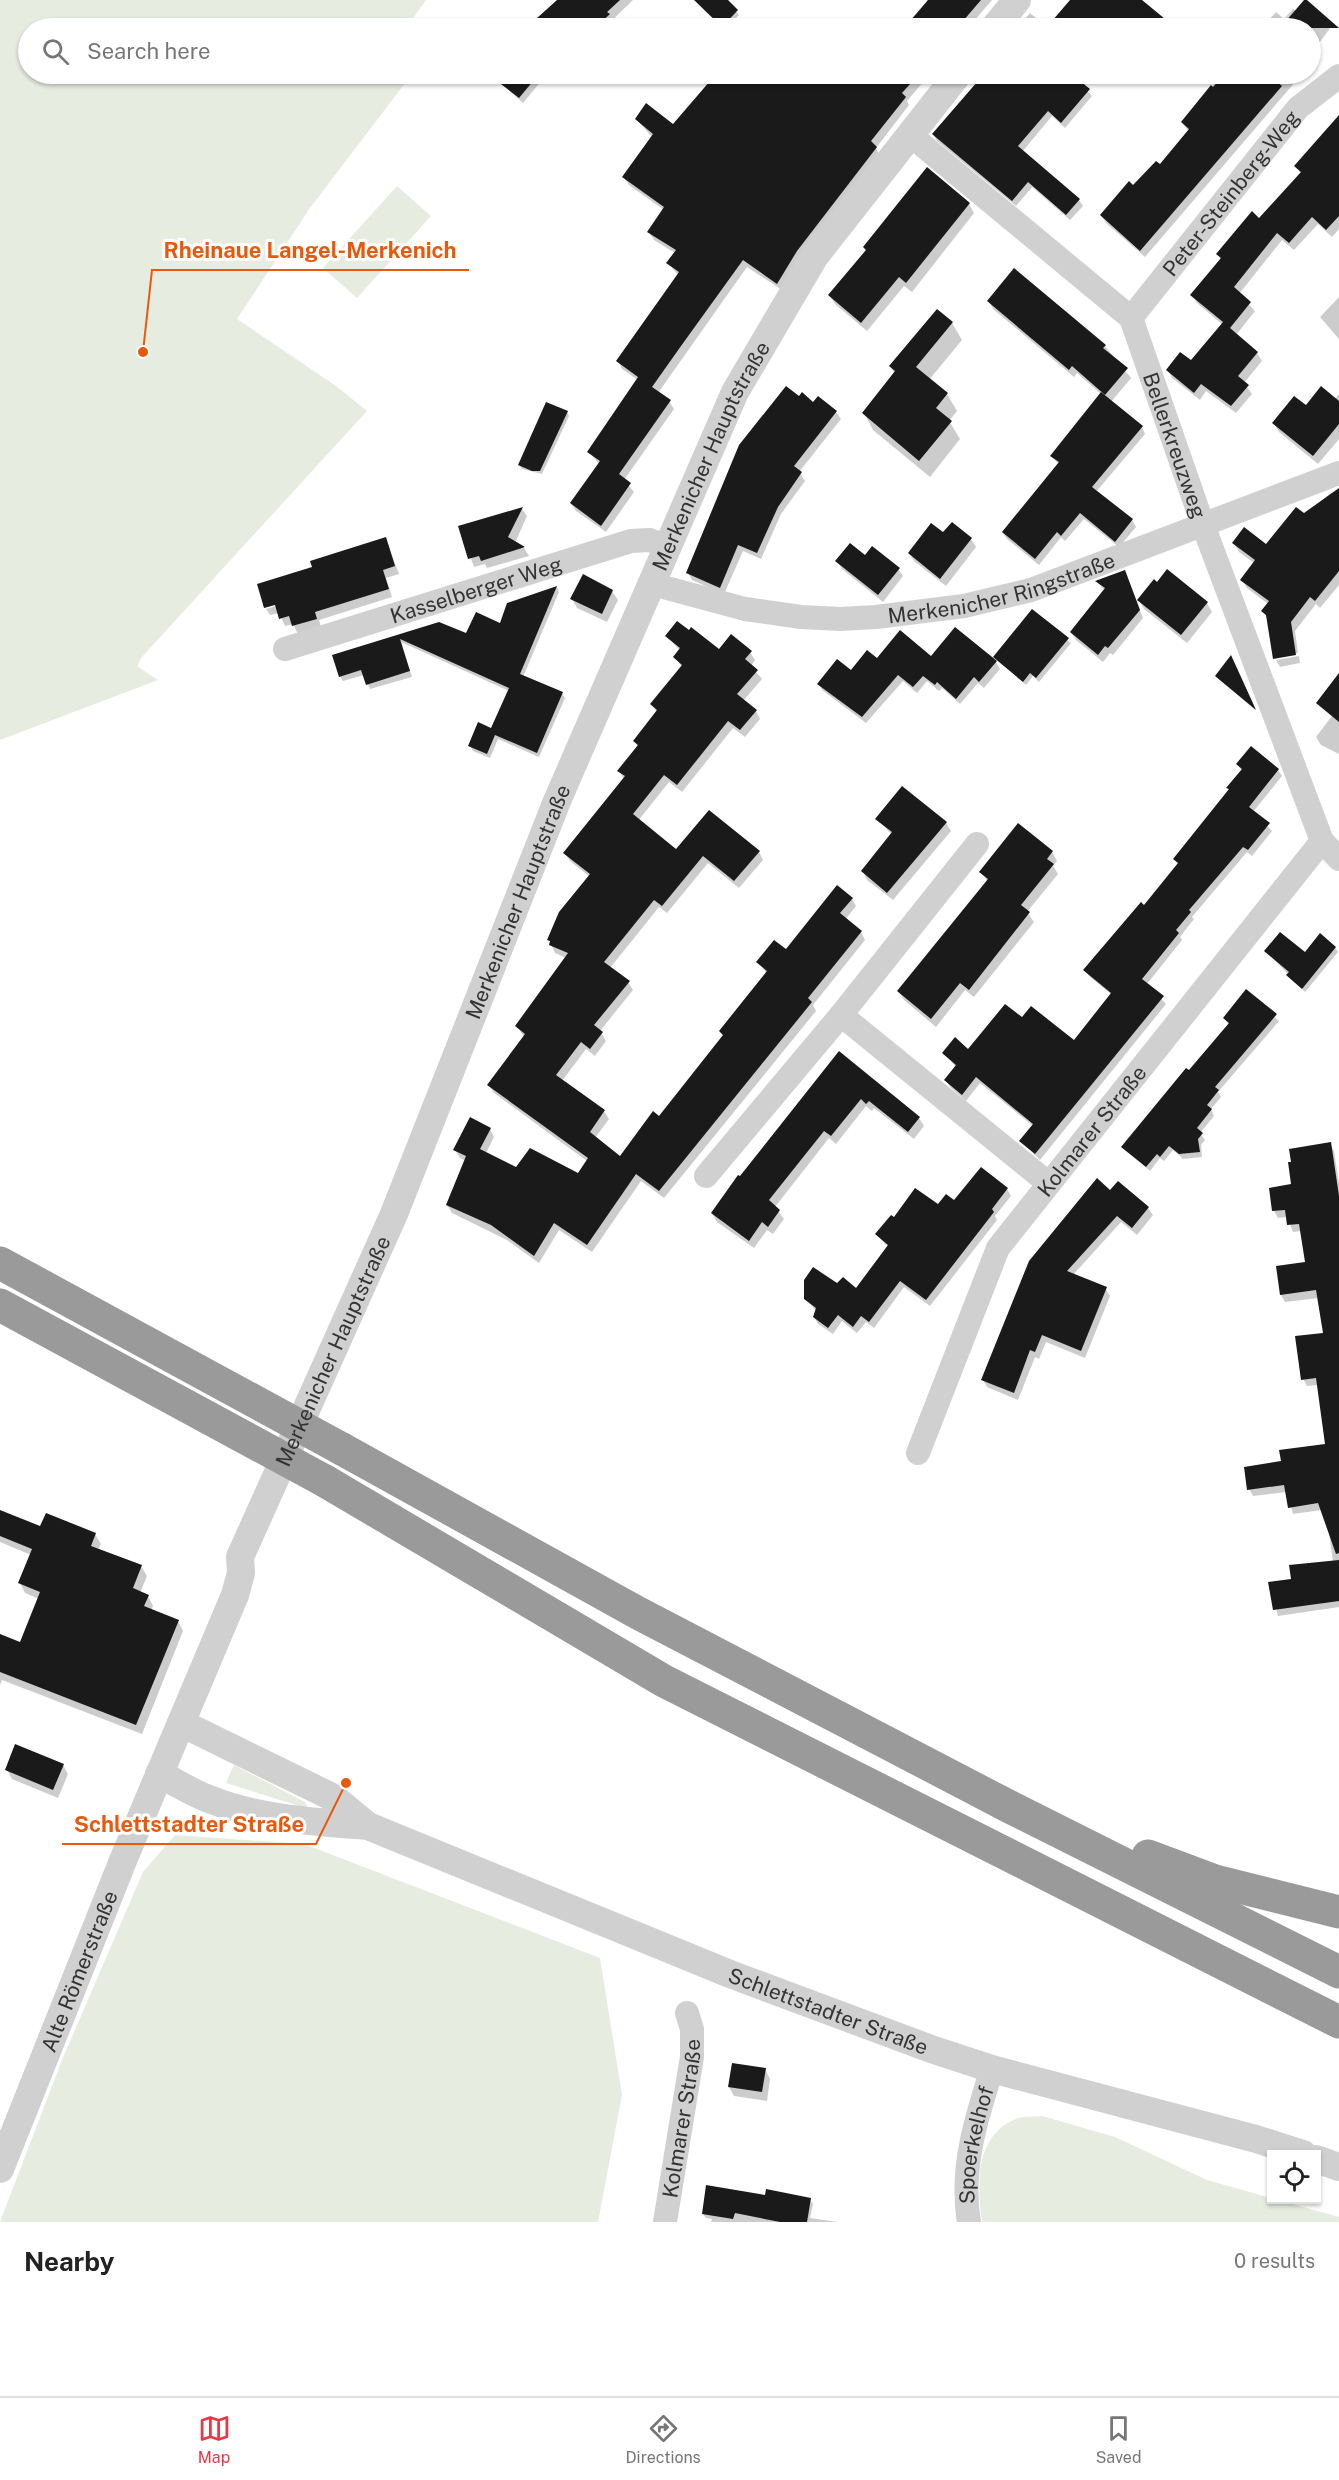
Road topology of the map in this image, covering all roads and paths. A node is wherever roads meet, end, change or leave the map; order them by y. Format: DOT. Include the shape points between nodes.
graph roads {
  1 [pos="1017,0"];
  2 [pos="1002,18"];
  3 [pos="1339,76"];
  4 [pos="950,84"];
  5 [pos="909,134"];
  6 [pos="1131,318"];
  7 [pos="1339,473"];
  8 [pos="1203,525"];
  9 [pos="667,548"];
  10 [pos="652,584"];
  11 [pos="285,649"];
  12 [pos="1322,841"];
  13 [pos="977,844"];
  14 [pos="1339,859"];
  15 [pos="841,1015"];
  16 [pos="706,1176"];
  17 [pos="1048,1183"];
  18 [pos="0,1263"];
  19 [pos="0,1305"];
  20 [pos="918,1453"];
  21 [pos="181,1723"];
  22 [pos="159,1774"];
  23 [pos="1010,1807"];
  24 [pos="368,1826"];
  25 [pos="1339,1912"];
  26 [pos="1339,1972"];
  27 [pos="687,2013"];
  28 [pos="1339,2022"];
  29 [pos="992,2069"];
  30 [pos="1290,2150"];
  31 [pos="1321,2160"];
  32 [pos="1339,2167"];
  33 [pos="0,2169"];
  34 [pos="664,2222"];
  35 [pos="969,2222"];
  1 -- 2 [label="street"];
  3 -- 6 [label="street, Peter-Steinberg-Weg" via="1298,108"];
  4 -- 5 [label="street, Merkenicher Hauptstraße"];
  5 -- 6 [label="street"];
  5 -- 9 [label="street, Merkenicher Hauptstraße" via="815,256 735,392"];
  6 -- 8 [label="street, Bellerkreuzweg"];
  7 -- 8 [label="street, Merkenicher Ringstraße"];
  8 -- 10 [label="street, Merkenicher Ringstraße" via="1031,590 964,606 876,617 789,615 696,598"];
  8 -- 12 [label="street, Bellerkreuzweg"];
  9 -- 10 [label="street, Merkenicher Hauptstraße"];
  9 -- 11 [label="street, Kasselberger Weg" via="650,540 631,542"];
  10 -- 21 [label="street, Merkenicher Hauptstraße" via="556,801 394,1214 240,1557 241,1573 235,1595"];
  12 -- 14 [label="street"];
  12 -- 17 [label="street, Kolmarer Straße"];
  13 -- 15 [label="street"];
  15 -- 16 [label="street"];
  15 -- 17 [label="street"];
  17 -- 20 [label="street, Kolmarer Straße" via="998,1248"];
  18 -- 23 [label="highway, bridge" via="638,1613"];
  19 -- 28 [label="highway, bridge" via="325,1481 664,1681"];
  21 -- 22 [label="street, Merkenicher Hauptstraße"];
  21 -- 24 [label="street, Schlettstadter Straße" via="334,1798"];
  22 -- 24 [label="street, Schlettstadter Straße" via="209,1800 245,1810"];
  22 -- 33 [label="street, Alte Römerstraße"];
  23 -- 25 [label="highway" via="1215,1881"];
  23 -- 26 [label="highway"];
  24 -- 29 [label="street, Schlettstadter Straße" via="730,1974"];
  27 -- 34 [label="street, Kolmarer Straße" via="692,2029 692,2057"];
  29 -- 30 [label="street, Schlettstadter Straße"];
  29 -- 35 [label="street, Spoerkelhof" via="970,2141 966,2177"];
  31 -- 32 [label="street"];
}
